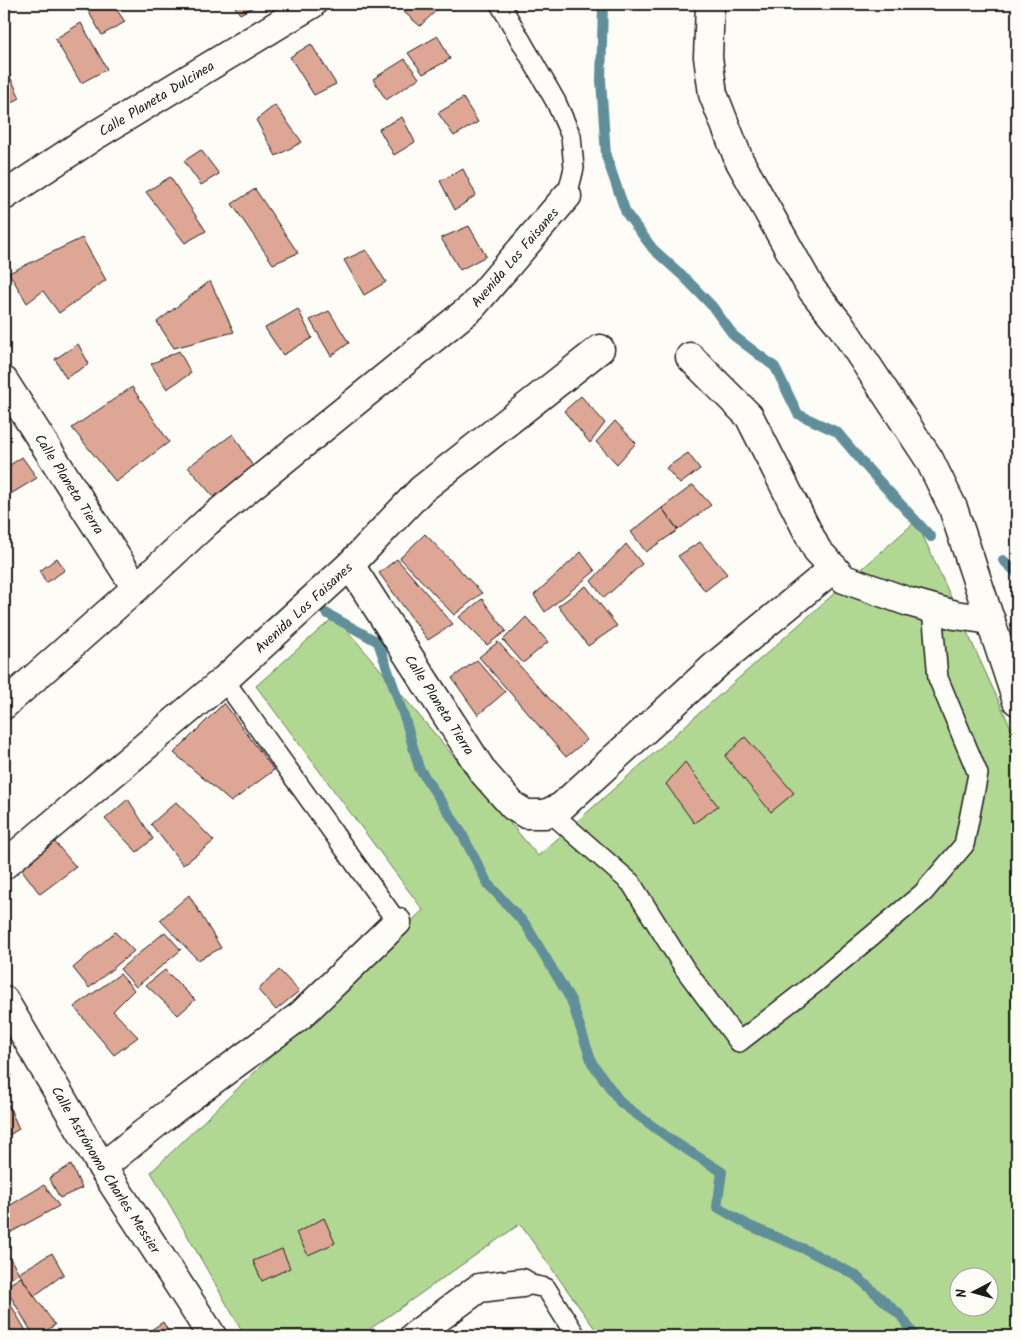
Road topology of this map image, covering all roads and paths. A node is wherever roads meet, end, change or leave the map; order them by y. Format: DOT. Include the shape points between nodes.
graph roads {
  1 [pos="312,4"];
  2 [pos="500,4"];
  3 [pos="710,4"];
  4 [pos="4,196"];
  5 [pos="567,196"];
  6 [pos="600,349"];
  7 [pos="690,357"];
  8 [pos="4,381"];
  9 [pos="350,565"];
  10 [pos="834,568"];
  11 [pos="136,588"];
  12 [pos="932,609"];
  13 [pos="992,620"];
  14 [pos="224,680"];
  15 [pos="1017,701"];
  16 [pos="4,705"];
  17 [pos="550,812"];
  18 [pos="4,865"];
  19 [pos="397,922"];
  20 [pos="4,1000"];
  21 [pos="102,1167"];
  22 [pos="522,1283"];
  23 [pos="212,1336"];
  24 [pos="414,1336"];
  25 [pos="576,1336"];
  1 -- 4 [label="street, Calle Planeta Dulcinea" via="91,138"];
  2 -- 5 [label="lane" via="556,102 571,136 574,168"];
  3 -- 13 [label="street" via="708,57 714,94 738,160 812,290 842,327 929,459 953,508"];
  5 -- 11 [label="street, Avenida Los Faisanes" via="472,308 207,522"];
  6 -- 9 [label="street, Avenida Los Faisanes" via="421,490"];
  7 -- 10 [label="street" via="749,416 817,550"];
  8 -- 11 [label="street, Calle Planeta Tierra"];
  9 -- 14 [label="street, Avenida Los Faisanes"];
  9 -- 17 [label="street, Calle Planeta Tierra" via="483,772 513,806 526,814"];
  10 -- 12 [label="street" via="844,579"];
  10 -- 17 [label="street" via="717,664 561,807"];
  11 -- 16 [label="street, Avenida Los Faisanes"];
  12 -- 13 [label="street"];
  12 -- 17 [label="lane" via="938,678 978,774 964,845 923,893 739,1042 685,969 631,883"];
  13 -- 15 [label="street"];
  14 -- 18 [label="street, Avenida Los Faisanes"];
  14 -- 19 [label="lane"];
  19 -- 21 [label="street" via="301,1015 174,1108"];
  20 -- 21 [label="street, Calle Astrónomo Charles Messier"];
  21 -- 23 [label="street, Calle Astrónomo Charles Messier"];
  22 -- 24 [label="street" via="479,1288"];
  22 -- 25 [label="lane" via="546,1288"];
}
